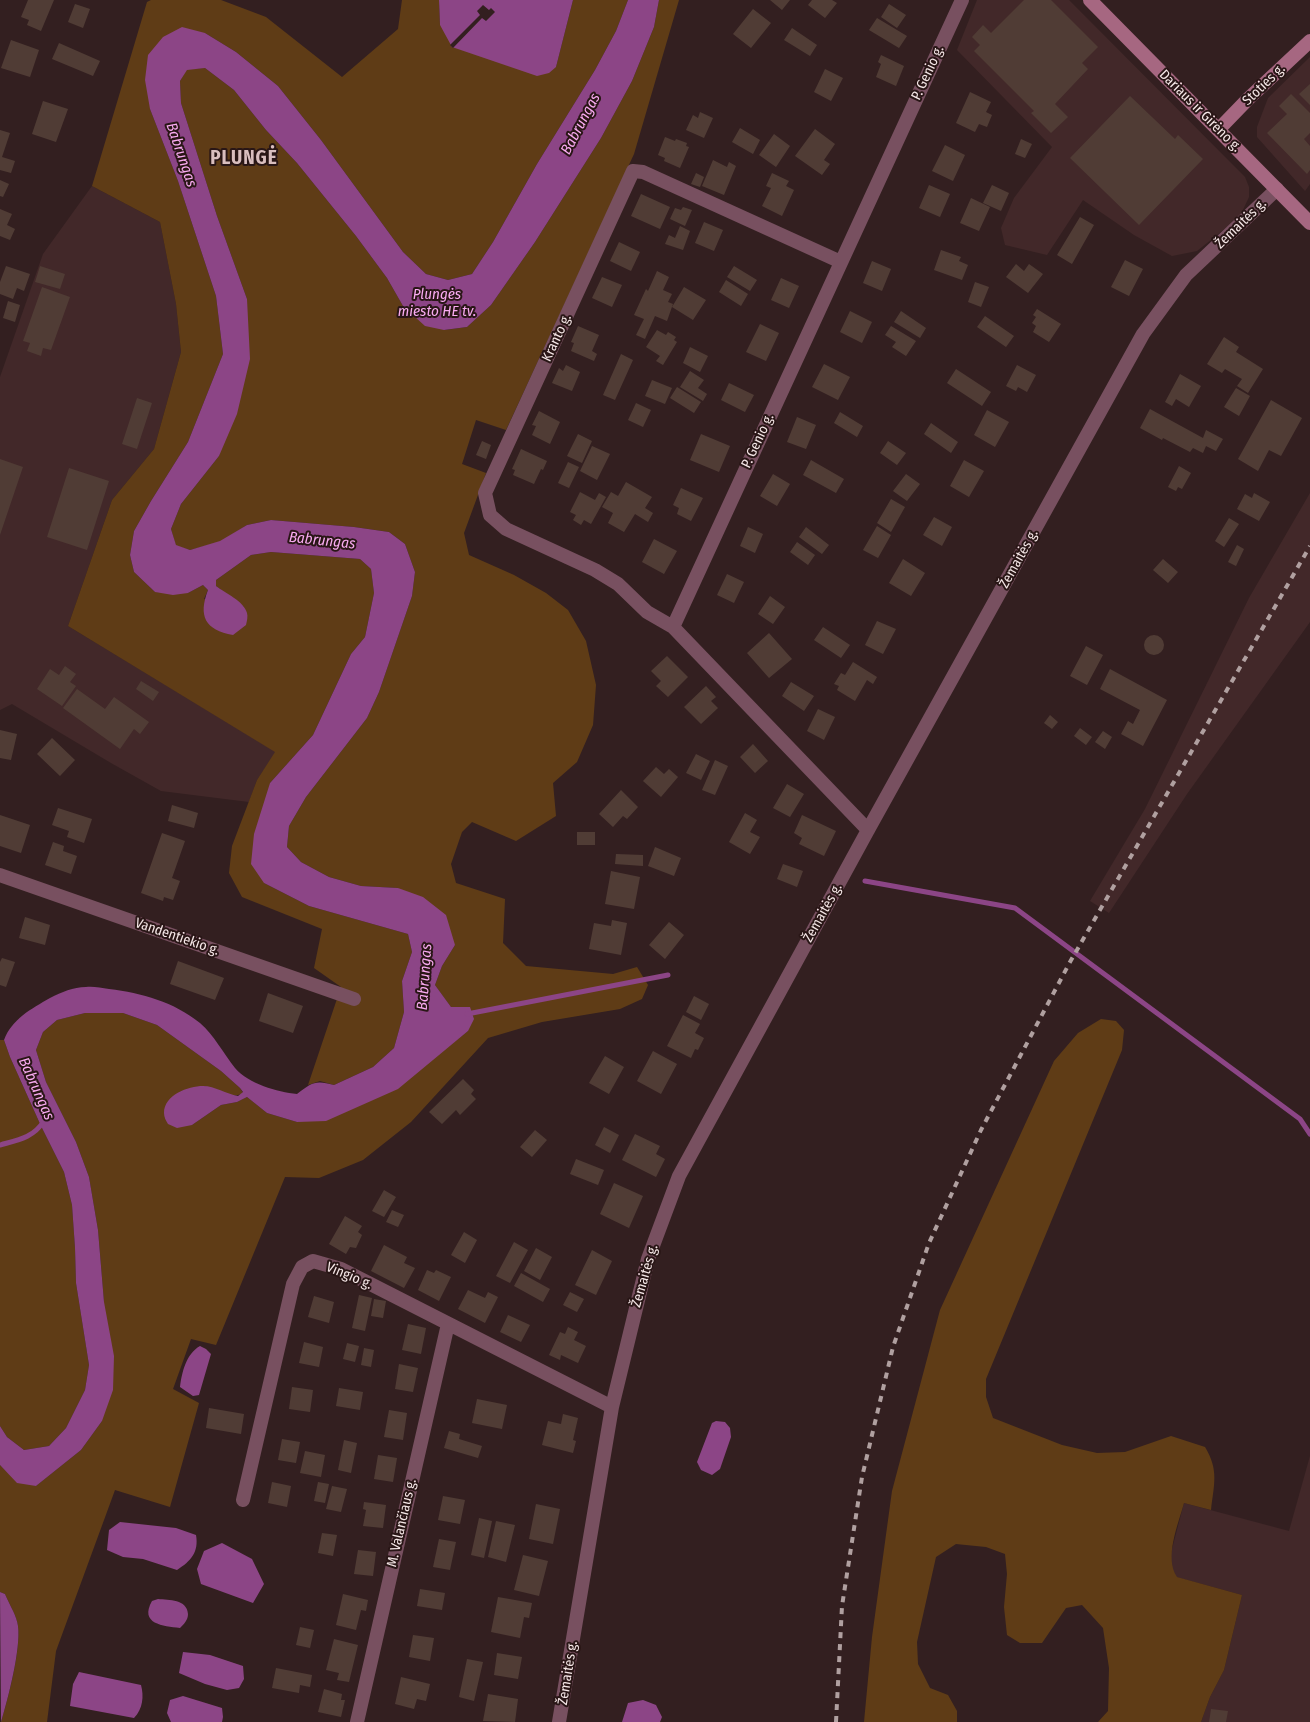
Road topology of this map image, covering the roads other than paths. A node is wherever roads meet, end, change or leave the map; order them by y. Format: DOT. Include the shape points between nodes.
graph roads {
  1 [pos="962,0"];
  2 [pos="1090,0"];
  3 [pos="1310,41"];
  4 [pos="1219,129"];
  5 [pos="1277,189"];
  6 [pos="1310,223"];
  7 [pos="841,262"];
  8 [pos="673,627"];
  9 [pos="868,830"];
  10 [pos="0,875"];
  11 [pos="354,999"];
  12 [pos="448,1324"];
  13 [pos="612,1407"];
  14 [pos="243,1500"];
  15 [pos="357,1722"];
  16 [pos="559,1722"];
  1 -- 7 [label="street, P. Genio g."];
  2 -- 4 [label="main road, Dariaus ir Girėno g."];
  3 -- 4 [label="main road, Stoties g."];
  4 -- 5 [label="main road, Dariaus ir Girėno g."];
  5 -- 6 [label="main road, Dariaus ir Girėno g."];
  5 -- 9 [label="street, Žemaitės g." via="1186,275 1143,334"];
  7 -- 8 [label="street, P. Genio g."];
  7 -- 8 [label="street, Kranto g." via="643,172 634,171 485,493 490,515 506,529 595,570 618,584 647,612"];
  8 -- 9 [label="street"];
  9 -- 13 [label="street, Žemaitės g." via="679,1176 648,1260"];
  10 -- 11 [label="street, Vandentiekio g."];
  12 -- 13 [label="street, Vingio g."];
  12 -- 14 [label="street, Vingio g." via="341,1269 313,1261 302,1267 293,1284"];
  12 -- 15 [label="street, M. Valančiaus g."];
  13 -- 16 [label="street, Žemaitės g."];
}
